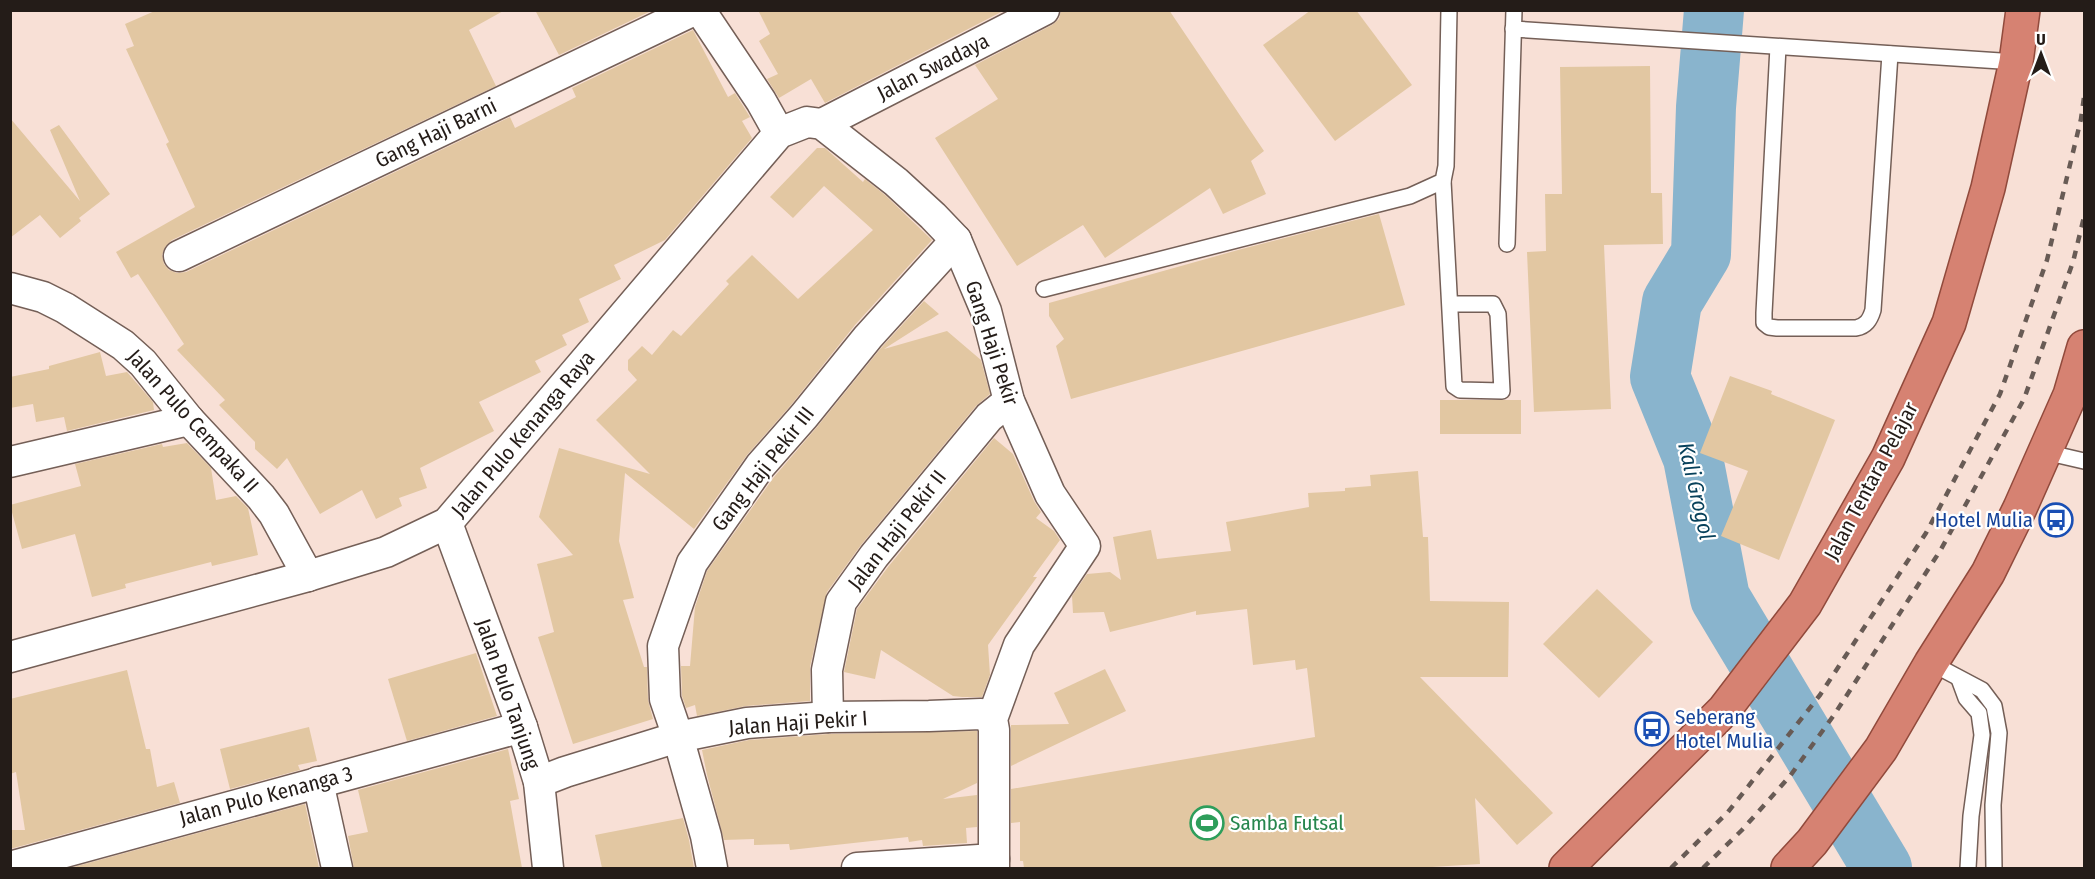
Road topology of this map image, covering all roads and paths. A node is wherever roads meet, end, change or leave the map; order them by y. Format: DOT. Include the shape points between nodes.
graph roads {
  1 [pos="694,10"];
  2 [pos="700,10"];
  3 [pos="1044,10"];
  4 [pos="1449,10"];
  5 [pos="1514,10"];
  6 [pos="2023,10"];
  7 [pos="1513,29"];
  8 [pos="1772,46"];
  9 [pos="1890,54"];
  10 [pos="2016,62"];
  11 [pos="822,124"];
  12 [pos="779,133"];
  13 [pos="1443,181"];
  14 [pos="956,240"];
  15 [pos="1507,244"];
  16 [pos="179,256"];
  17 [pos="10,288"];
  18 [pos="1044,289"];
  19 [pos="1450,304"];
  20 [pos="2085,347"];
  21 [pos="1009,401"];
  22 [pos="189,420"];
  23 [pos="2045,452"];
  24 [pos="2085,461"];
  25 [pos="10,462"];
  26 [pos="447,524"];
  27 [pos="308,576"];
  28 [pos="10,657"];
  29 [pos="1931,663"];
  30 [pos="1959,679"];
  31 [pos="828,717"];
  32 [pos="992,719"];
  33 [pos="522,727"];
  34 [pos="678,736"];
  35 [pos="318,782"];
  36 [pos="539,782"];
  37 [pos="994,864"];
  38 [pos="10,867"];
  39 [pos="337,868"];
  40 [pos="548,868"];
  41 [pos="711,868"];
  42 [pos="857,868"];
  43 [pos="1566,868"];
  44 [pos="1788,868"];
  45 [pos="1968,868"];
  46 [pos="1994,868"];
  1 -- 16 [label="street, Gang Haji Barni"];
  2 -- 12 [label="street"];
  3 -- 11 [label="street, Jalan Swadaya"];
  4 -- 13 [label="lane"];
  5 -- 7 [label="lane"];
  6 -- 10 [label="highway, Jalan Tentara Pelajar"];
  7 -- 8 [label="lane"];
  7 -- 15 [label="lane"];
  8 -- 9 [label="lane"];
  8 -- 9 [label="lane" via="1764,323 1777,328 1856,328 1871,318"];
  9 -- 10 [label="lane"];
  10 -- 43 [label="highway, Jalan Tentara Pelajar" via="1988,188 1949,323 1888,458 1804,604 1724,710"];
  11 -- 12 [label="street" via="807,122"];
  11 -- 14 [label="street, Gang Haji Pekir" via="896,182"];
  12 -- 26 [label="street, Jalan Pulo Kenanga Raya"];
  13 -- 18 [label="lane" via="1410,196"];
  13 -- 19 [label="lane"];
  14 -- 21 [label="street, Gang Haji Pekir" via="986,311"];
  14 -- 34 [label="street, Gang Haji Pekir III" via="760,466 692,562 663,646 665,699"];
  17 -- 22 [label="street, Jalan Pulo Cempaka II" via="58,304 123,345 143,363"];
  19 -- 19 [label="lane" via="1493,304 1498,314 1502,391 1460,390 1454,386"];
  20 -- 23 [label="highway" via="2070,395"];
  21 -- 31 [label="street, Jalan Haji Pekir II" via="988,417 841,602 827,670"];
  21 -- 32 [label="street, Gang Haji Pekir" via="1050,494 1084,546 1019,645"];
  22 -- 25 [label="street"];
  22 -- 27 [label="street, Jalan Pulo Cempaka II" via="274,514"];
  23 -- 24 [label="lane"];
  23 -- 29 [label="highway" via="1988,573"];
  26 -- 27 [label="street, Jalan Pulo Kenanga Raya" via="386,552"];
  26 -- 33 [label="street, Jalan Pulo Tanjung"];
  27 -- 28 [label="street, Jalan Pulo Kenanga Raya"];
  29 -- 30 [label="lane"];
  29 -- 44 [label="highway" via="1881,749"];
  30 -- 45 [label="lane" via="1966,698 1979,713 1982,735"];
  30 -- 46 [label="lane" via="1982,690 1994,706 1999,733 1993,805"];
  31 -- 32 [label="street, Jalan Haji Pekir I" via="981,714"];
  31 -- 34 [label="street, Jalan Haji Pekir I" via="747,723"];
  32 -- 37 [label="street"];
  33 -- 35 [label="street, Jalan Pulo Kenanga 3"];
  33 -- 36 [label="street, Jalan Pulo Tanjung"];
  34 -- 36 [label="street, Jalan Haji Pekir I"];
  34 -- 41 [label="street, Gang Haji Pekir III"];
  35 -- 38 [label="street, Jalan Pulo Kenanga 3"];
  35 -- 39 [label="street"];
  36 -- 40 [label="street, Jalan Pulo Tanjung"];
  37 -- 42 [label="street"];
}
